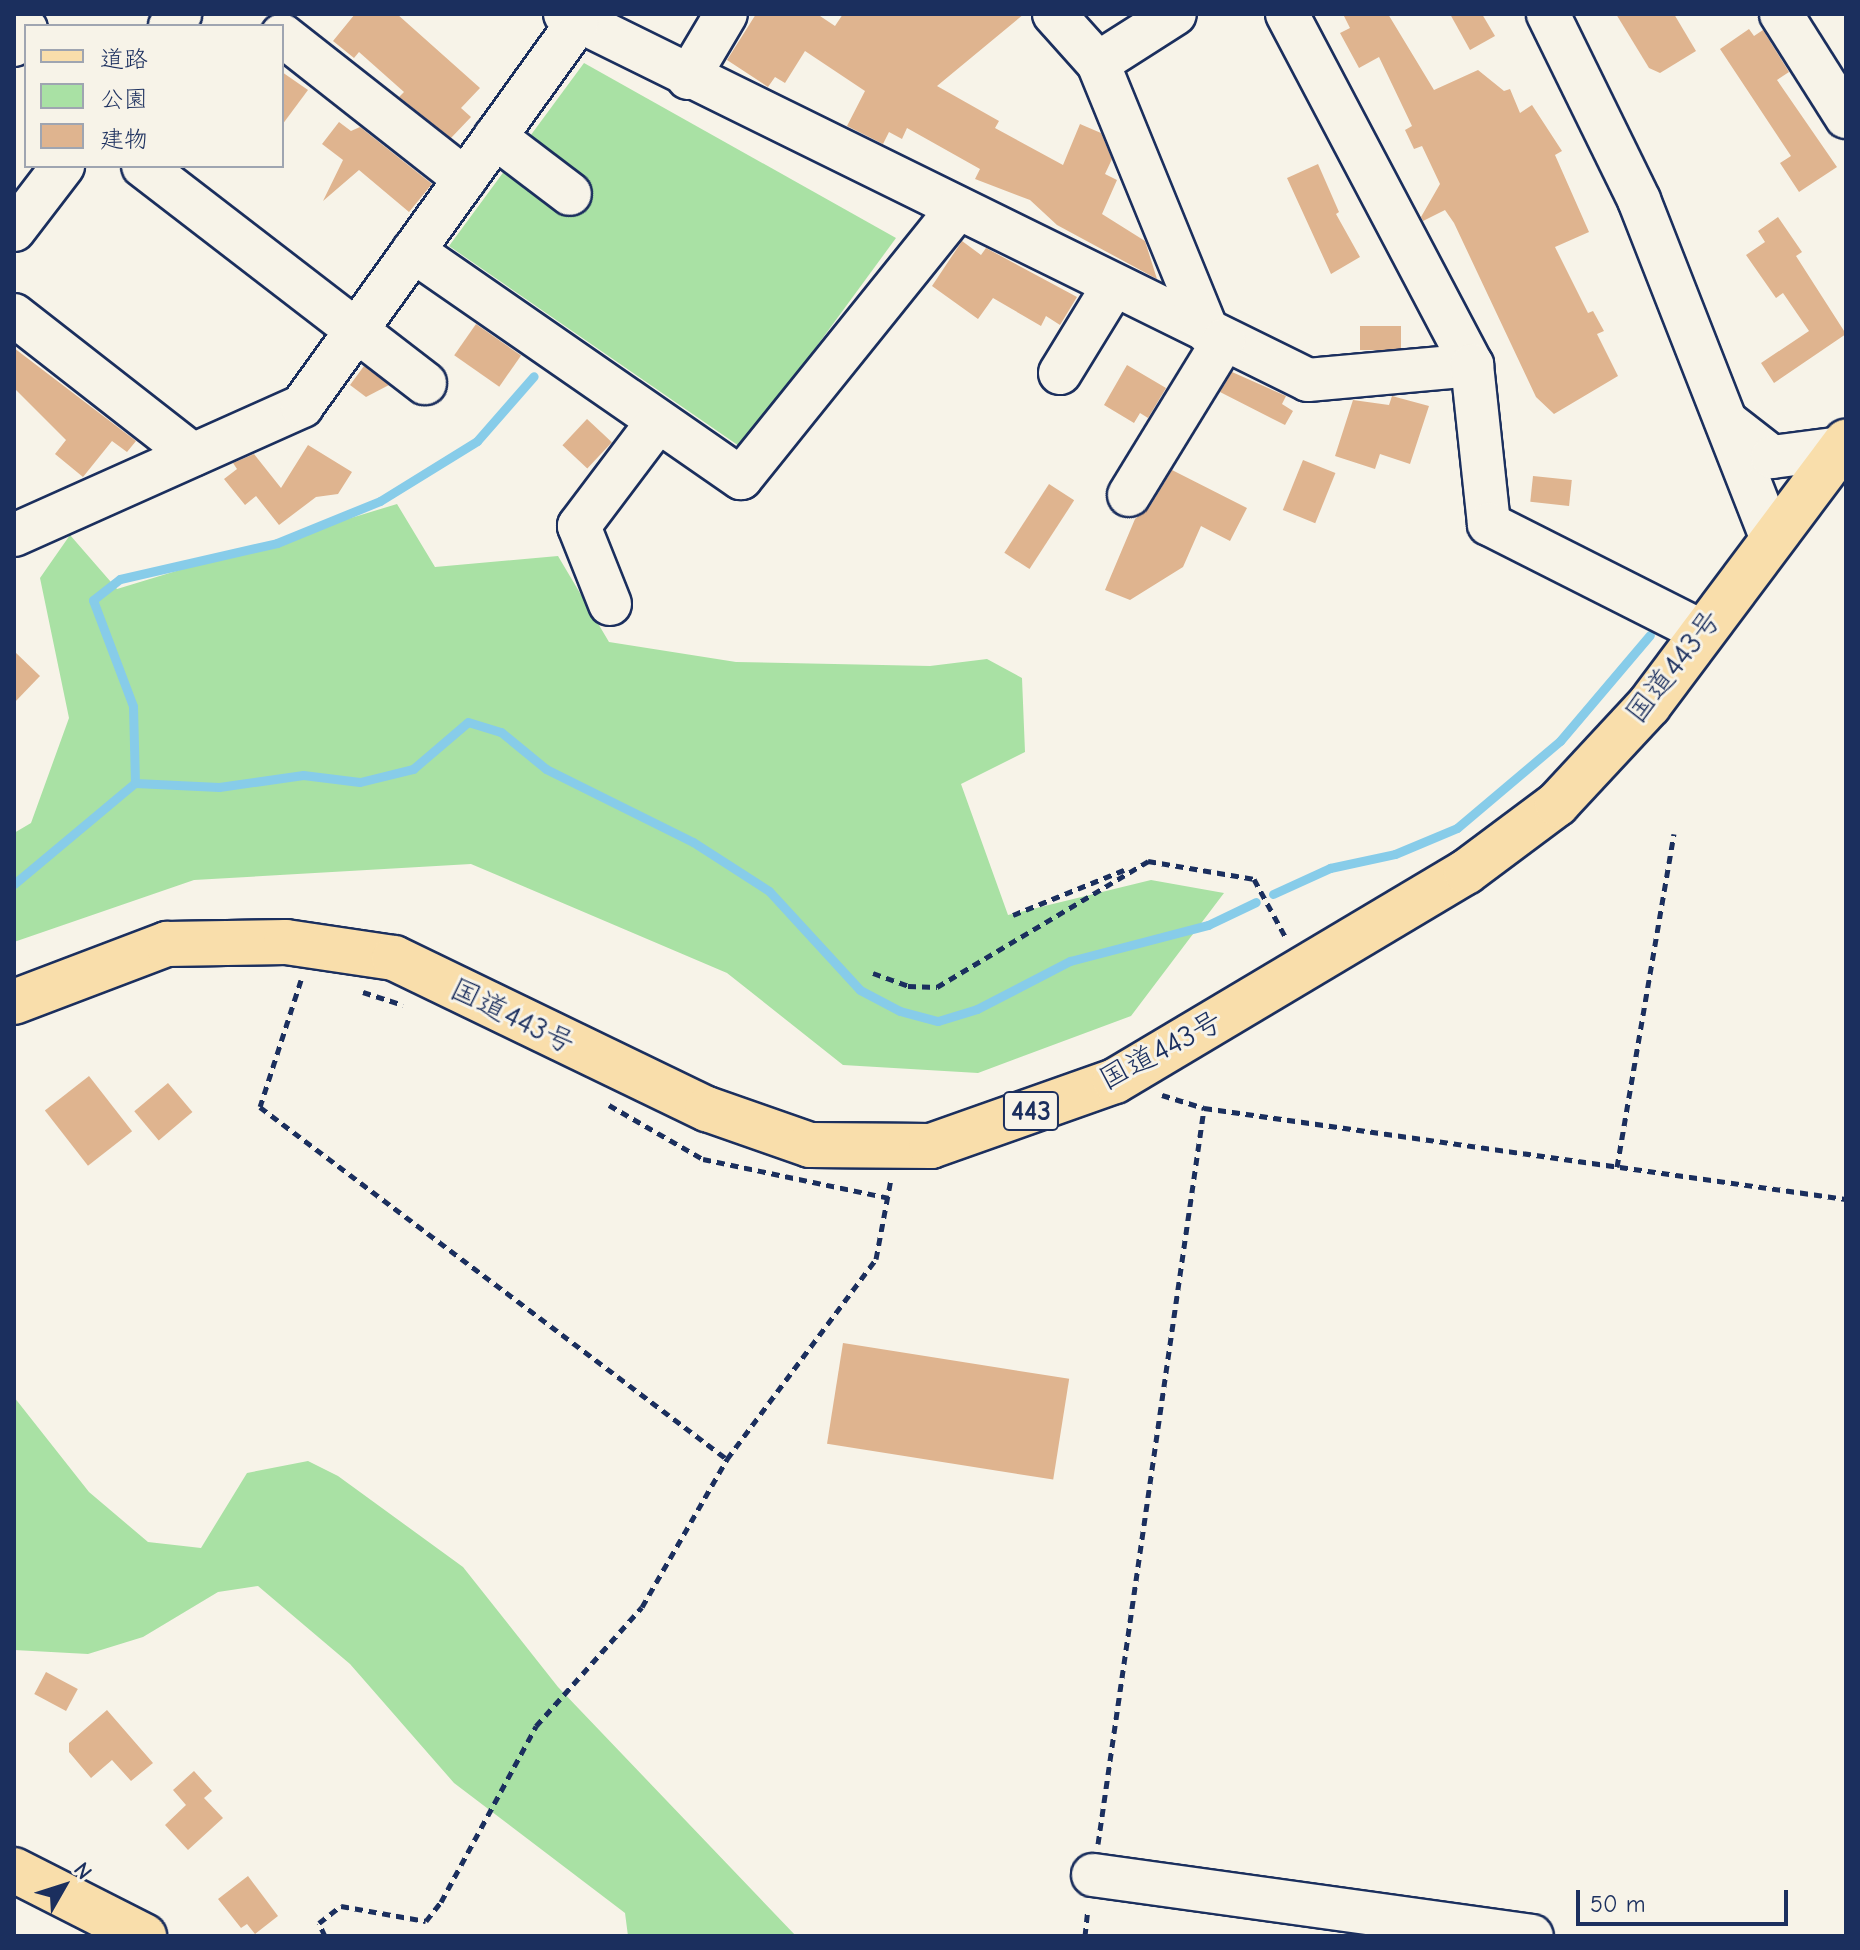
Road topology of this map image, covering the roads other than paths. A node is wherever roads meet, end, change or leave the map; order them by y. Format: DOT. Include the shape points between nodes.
graph roads {
  1 [pos="726,14"];
  2 [pos="1054,14"];
  3 [pos="1175,14"];
  4 [pos="1287,14"];
  5 [pos="1548,14"];
  6 [pos="1781,14"];
  7 [pos="571,19"];
  8 [pos="284,37"];
  9 [pos="1098,63"];
  10 [pos="688,78"];
  11 [pos="1846,117"];
  12 [pos="495,137"];
  13 [pos="61,168"];
  14 [pos="146,168"];
  15 [pos="465,179"];
  16 [pos="570,194"];
  17 [pos="957,209"];
  18 [pos="14,230"];
  19 [pos="413,251"];
  20 [pos="1114,285"];
  21 [pos="14,315"];
  22 [pos="356,331"];
  23 [pos="1216,336"];
  24 [pos="1472,365"];
  25 [pos="1060,373"];
  26 [pos="425,383"];
  27 [pos="658,421"];
  28 [pos="1726,421"];
  29 [pos="1844,445"];
  30 [pos="193,455"];
  31 [pos="1129,495"];
  32 [pos="14,535"];
  33 [pos="1771,537"];
  34 [pos="610,604"];
  35 [pos="1703,632"];
  36 [pos="14,1002"];
  37 [pos="14,1870"];
  38 [pos="1093,1875"];
  39 [pos="144,1936"];
  40 [pos="1532,1936"];
  1 -- 10 [label="street"];
  2 -- 9 [label="street"];
  3 -- 9 [label="street"];
  4 -- 24 [label="street"];
  5 -- 28 [label="street" via="1639,200"];
  6 -- 11 [label="street"];
  7 -- 10 [label="street"];
  7 -- 12 [label="street"];
  8 -- 15 [label="street"];
  9 -- 23 [label="street"];
  10 -- 17 [label="street"];
  12 -- 15 [label="street"];
  12 -- 16 [label="street"];
  13 -- 18 [label="street"];
  14 -- 22 [label="street"];
  15 -- 19 [label="street"];
  17 -- 20 [label="street"];
  17 -- 27 [label="street" via="741,478"];
  19 -- 22 [label="street"];
  19 -- 27 [label="street"];
  20 -- 23 [label="street"];
  20 -- 25 [label="street"];
  21 -- 30 [label="street"];
  22 -- 26 [label="street"];
  22 -- 30 [label="street" via="302,406"];
  23 -- 24 [label="street" via="1308,380"];
  23 -- 31 [label="street"];
  24 -- 35 [label="street" via="1489,524"];
  27 -- 34 [label="street" via="579,526"];
  28 -- 29 [label="street" via="1772,457"];
  28 -- 33 [label="street"];
  29 -- 33 [label="main road, 国道443号 / 443"];
  30 -- 32 [label="street"];
  33 -- 35 [label="main road, 国道443号 / 443"];
  35 -- 36 [label="main road, 国道443号 / 443" via="1649,705 1557,804 1466,872 1115,1081 931,1146 810,1145 707,1109 394,958 286,942 167,944"];
  37 -- 39 [label="main road"];
  38 -- 40 [label="street"];
}
